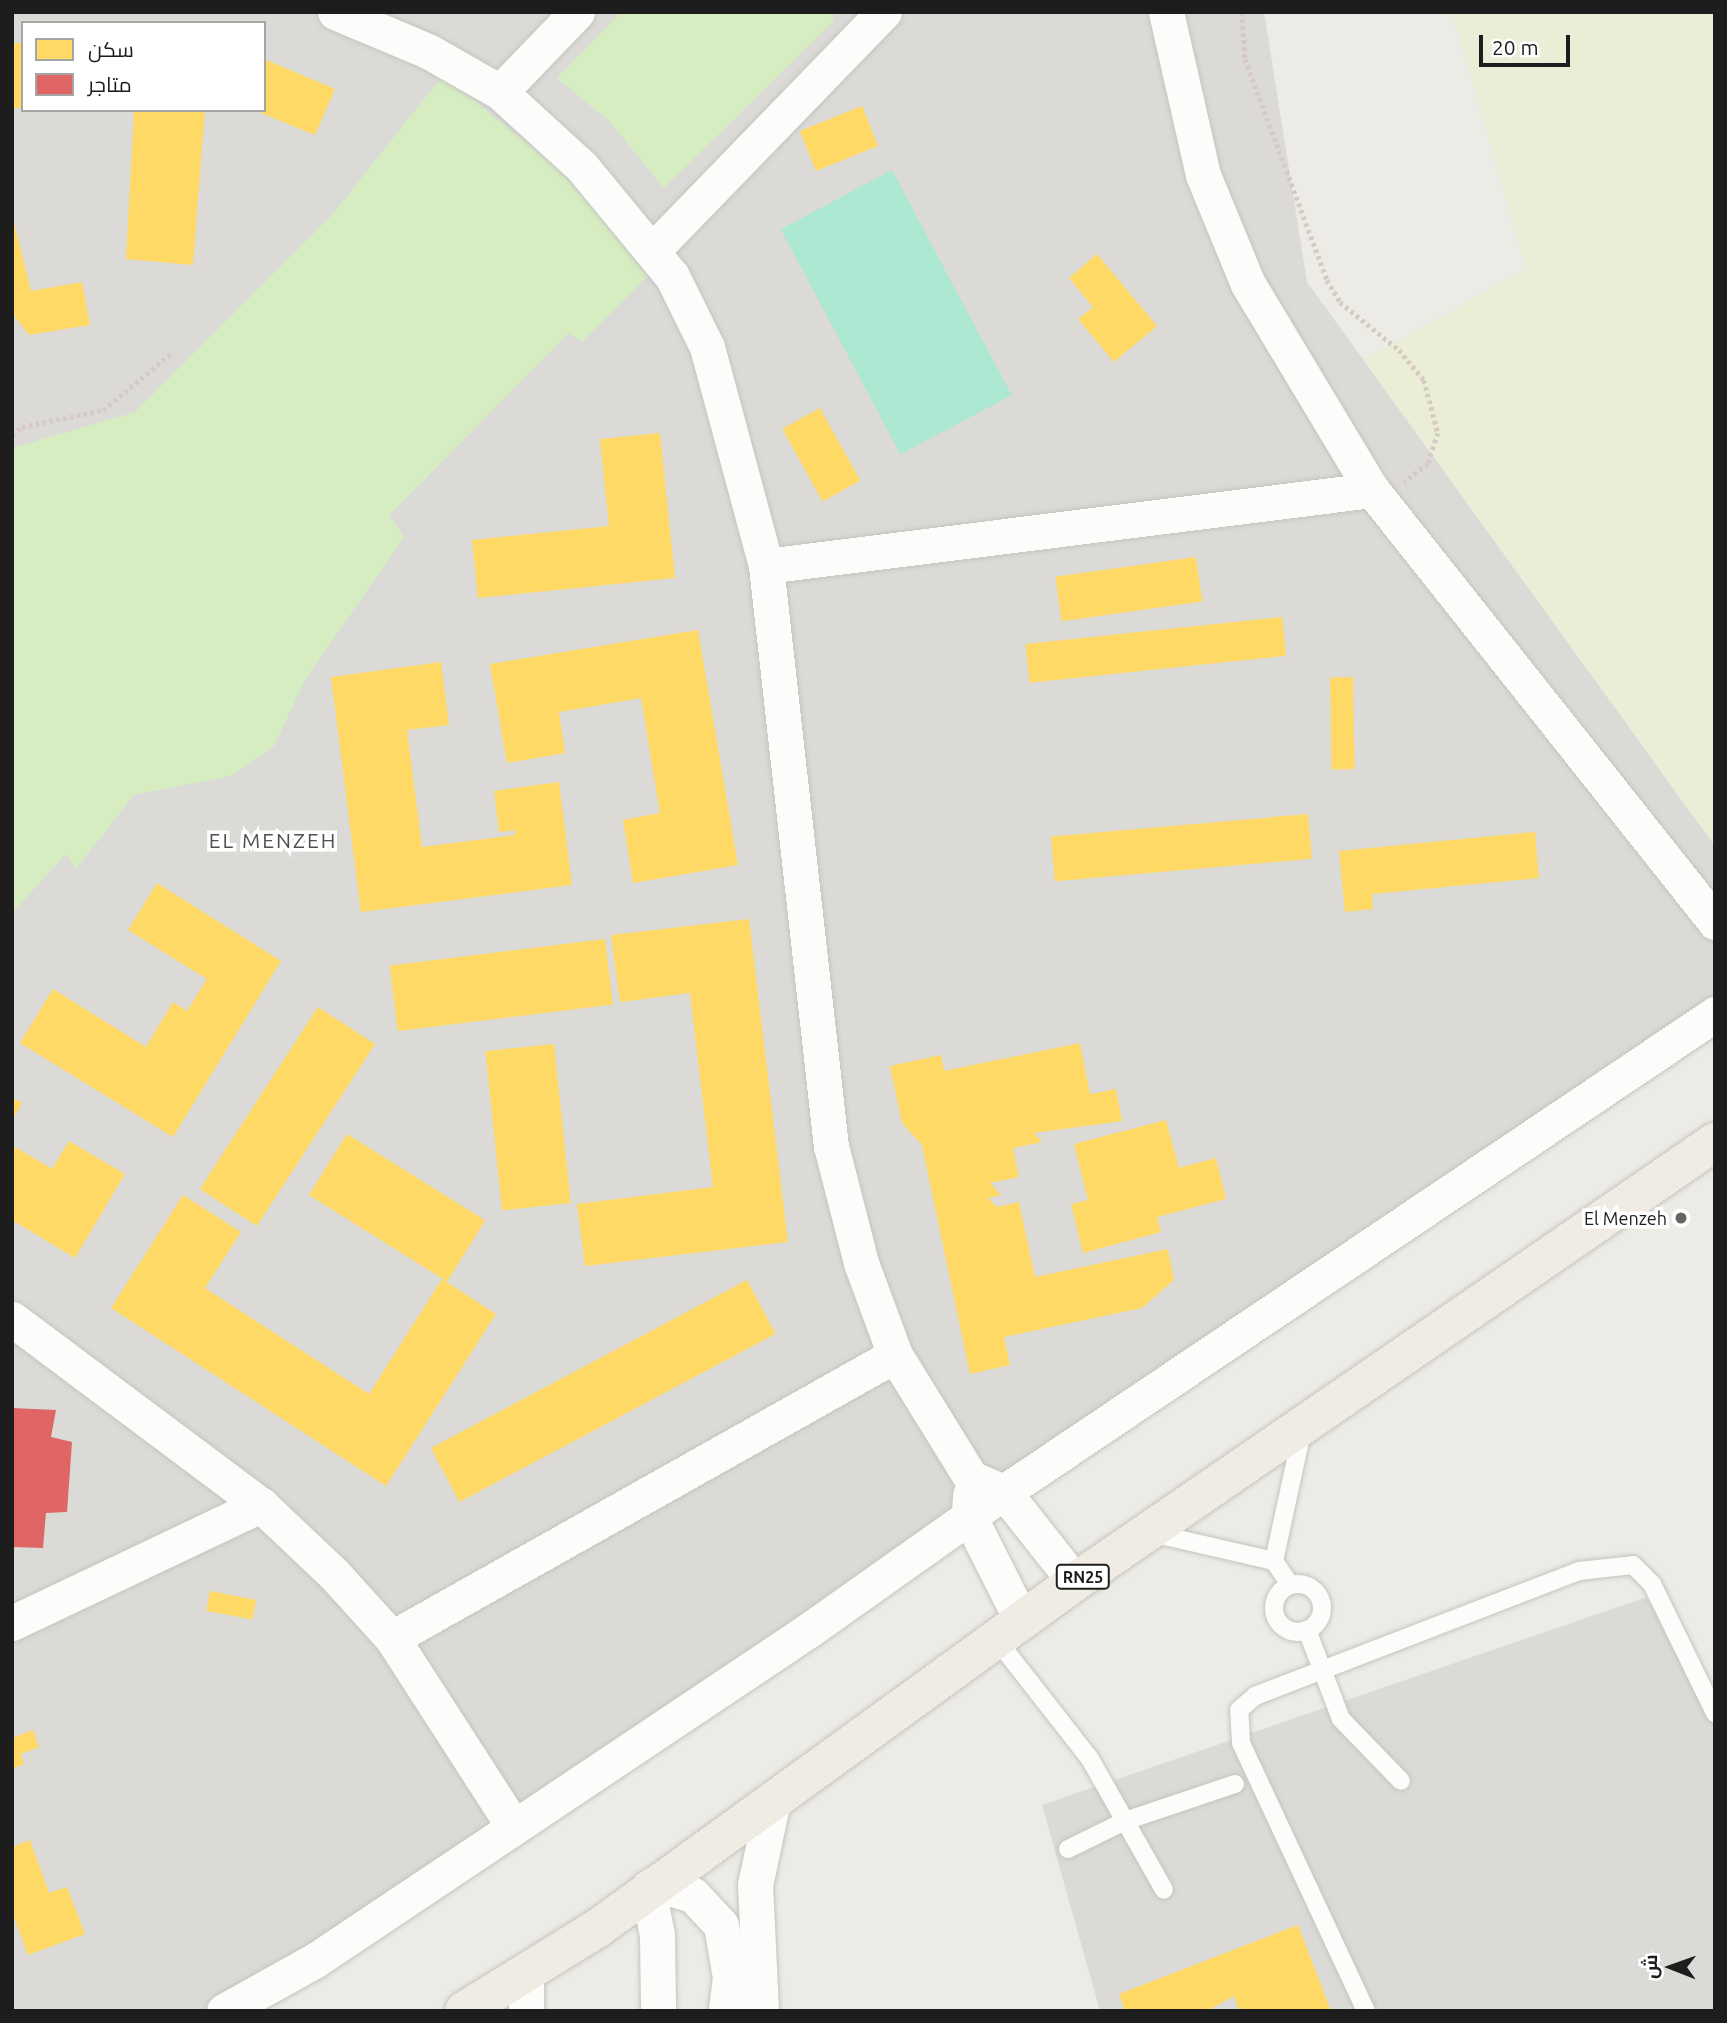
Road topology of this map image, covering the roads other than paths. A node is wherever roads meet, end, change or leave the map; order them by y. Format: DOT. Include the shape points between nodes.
graph roads {
  1 [pos="335,12"];
  2 [pos="577,12"];
  3 [pos="884,12"];
  4 [pos="1166,12"];
  5 [pos="500,92"];
  6 [pos="653,250"];
  7 [pos="1371,490"];
  8 [pos="766,566"];
  9 [pos="1715,922"];
  10 [pos="1715,1014"];
  11 [pos="1712,1145"];
  12 [pos="12,1320"];
  13 [pos="895,1355"];
  14 [pos="1303,1426"];
  15 [pos="971,1478"];
  16 [pos="1004,1492"];
  17 [pos="261,1505"];
  18 [pos="969,1516"];
  19 [pos="1148,1532"];
  20 [pos="1273,1561"];
  21 [pos="1075,1582"];
  22 [pos="1290,1585"];
  23 [pos="12,1623"];
  24 [pos="1009,1630"];
  25 [pos="1307,1630"];
  26 [pos="393,1638"];
  27 [pos="1321,1667"];
  28 [pos="1715,1713"];
  29 [pos="1401,1782"];
  30 [pos="1236,1784"];
  31 [pos="772,1805"];
  32 [pos="1125,1821"];
  33 [pos="514,1827"];
  34 [pos="1068,1849"];
  35 [pos="651,1886"];
  36 [pos="1164,1890"];
  37 [pos="739,1987"];
  38 [pos="526,1993"];
  39 [pos="224,2011"];
  40 [pos="464,2011"];
  41 [pos="658,2011"];
  42 [pos="761,2011"];
  43 [pos="1366,2011"];
  1 -- 5 [label="street" via="428,51"];
  2 -- 5 [label="street"];
  3 -- 6 [label="street"];
  4 -- 7 [label="street" via="1203,175 1228,245"];
  5 -- 6 [label="street" via="582,167"];
  6 -- 8 [label="street" via="706,348"];
  7 -- 8 [label="street"];
  7 -- 9 [label="street"];
  8 -- 13 [label="street" via="831,1146 861,1263"];
  10 -- 16 [label="street"];
  11 -- 14 [label="main road, RN25"];
  12 -- 17 [label="street"];
  13 -- 15 [label="street"];
  13 -- 26 [label="street"];
  14 -- 19 [label="main road, RN25"];
  14 -- 20 [label="lane"];
  15 -- 16 [label="street"];
  15 -- 18 [label="street"];
  16 -- 18 [label="street"];
  16 -- 21 [label="street"];
  17 -- 23 [label="street"];
  17 -- 26 [label="street"];
  18 -- 24 [label="street"];
  18 -- 33 [label="street"];
  19 -- 20 [label="lane"];
  19 -- 21 [label="main road, RN25"];
  20 -- 22 [label="lane"];
  21 -- 24 [label="main road, RN25"];
  22 -- 25 [label="lane" via="1275,1611 1286,1628"];
  22 -- 25 [label="lane" via="1319,1594 1321,1615"];
  24 -- 31 [label="main road, RN25"];
  24 -- 32 [label="lane"];
  25 -- 27 [label="lane"];
  26 -- 33 [label="street"];
  27 -- 28 [label="lane" via="1579,1572 1633,1565 1652,1584"];
  27 -- 29 [label="lane" via="1341,1719"];
  27 -- 43 [label="lane" via="1239,1710 1241,1743"];
  30 -- 32 [label="lane"];
  31 -- 35 [label="main road, RN25"];
  31 -- 37 [label="street"];
  32 -- 34 [label="lane"];
  32 -- 36 [label="lane"];
  33 -- 39 [label="street" via="314,1961"];
  35 -- 37 [label="street" via="693,1895 709,1908 727,1945"];
  35 -- 38 [label="main road, RN25"];
  35 -- 41 [label="street"];
  37 -- 42 [label="street"];
  38 -- 40 [label="main road, RN25"];
}
